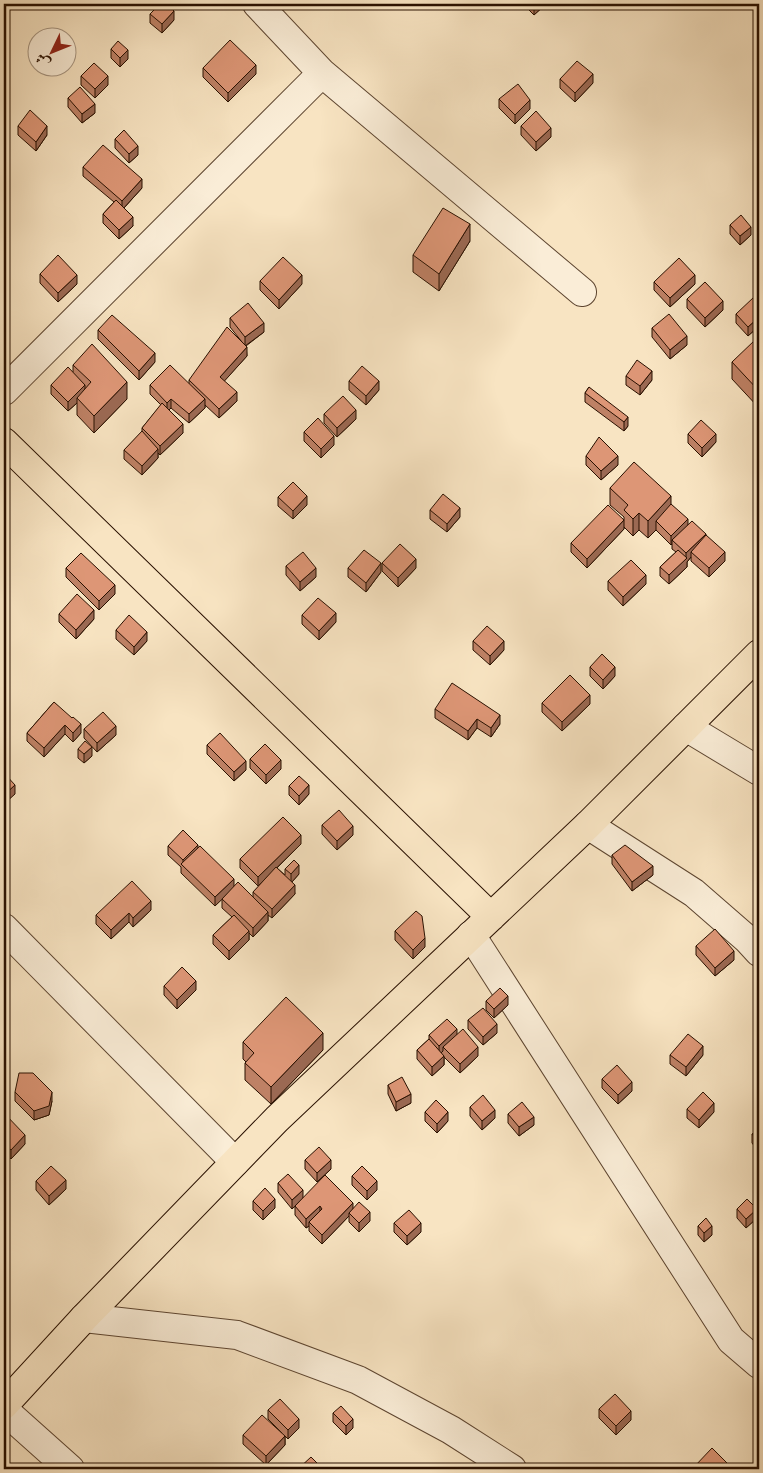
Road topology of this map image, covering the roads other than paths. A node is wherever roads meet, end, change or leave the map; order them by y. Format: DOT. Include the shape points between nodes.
graph roads {
  1 [pos="256,4"];
  2 [pos="322,73"];
  3 [pos="582,292"];
  4 [pos="4,391"];
  5 [pos="4,442"];
  6 [pos="759,654"];
  7 [pos="686,727"];
  8 [pos="759,771"];
  9 [pos="588,825"];
  10 [pos="491,917"];
  11 [pos="4,928"];
  12 [pos="470,935"];
  13 [pos="759,952"];
  14 [pos="235,1162"];
  15 [pos="84,1318"];
  16 [pos="759,1364"];
  17 [pos="4,1405"];
  18 [pos="4,1410"];
  19 [pos="70,1469"];
  20 [pos="512,1469"];
  1 -- 2 [label="street"];
  2 -- 3 [label="street"];
  2 -- 4 [label="street"];
  5 -- 10 [label="main road"];
  6 -- 7 [label="main road"];
  7 -- 8 [label="street"];
  7 -- 9 [label="main road"];
  9 -- 10 [label="main road"];
  9 -- 13 [label="street" via="694,894"];
  10 -- 12 [label="main road"];
  11 -- 14 [label="street"];
  12 -- 14 [label="main road"];
  12 -- 16 [label="street" via="731,1340"];
  14 -- 15 [label="main road"];
  15 -- 17 [label="main road"];
  15 -- 20 [label="street" via="237,1335 358,1380 451,1430"];
  18 -- 19 [label="street"];
}
